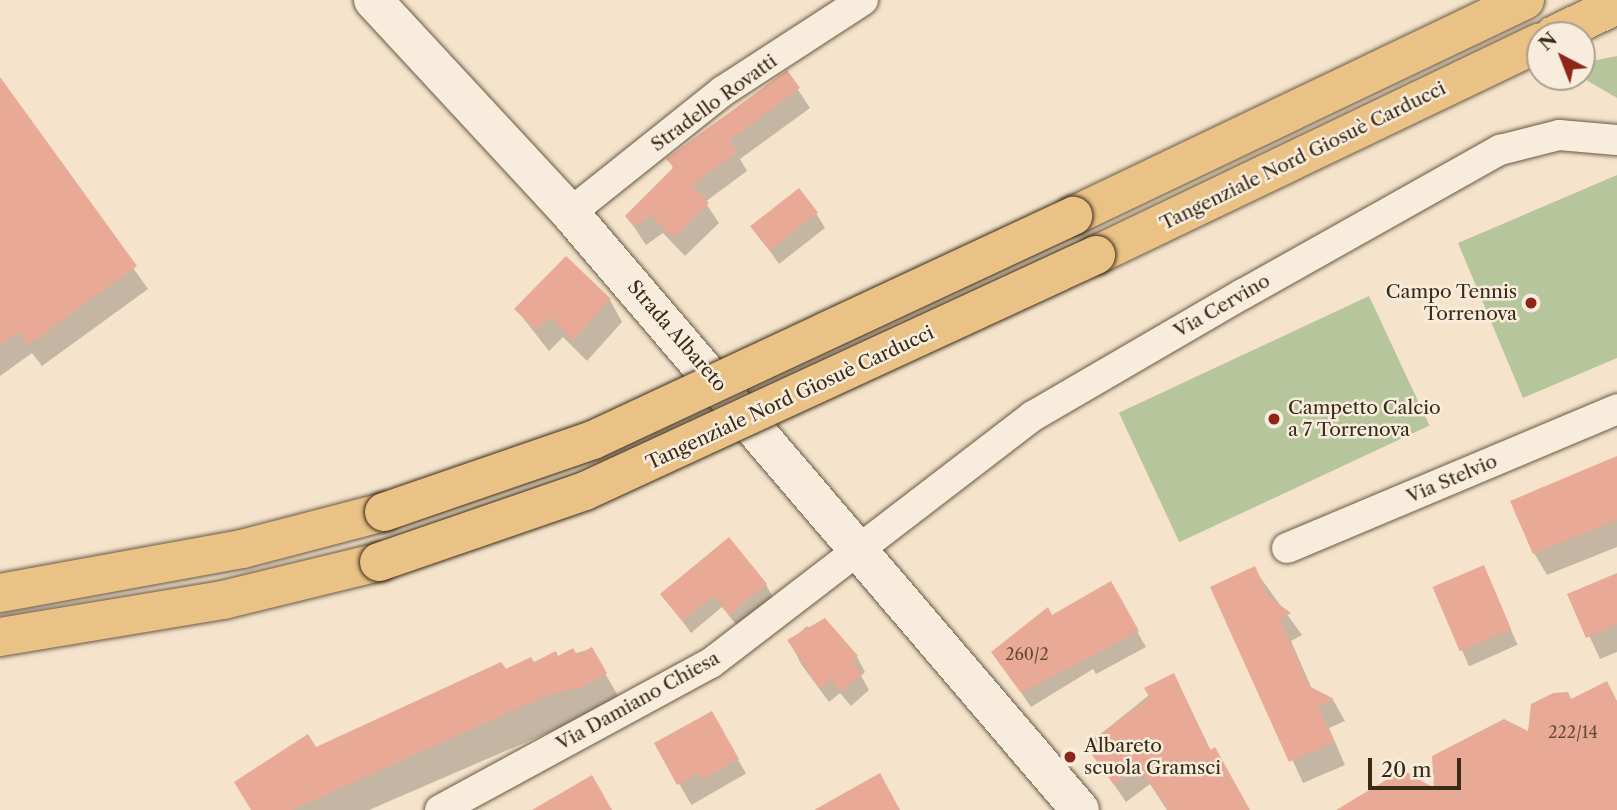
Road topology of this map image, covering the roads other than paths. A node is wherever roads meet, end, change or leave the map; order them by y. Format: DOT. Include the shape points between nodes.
graph roads {
  1 [pos="373,0"];
  2 [pos="863,0"];
  3 [pos="1525,0"];
  4 [pos="1617,5"];
  5 [pos="1583,21"];
  6 [pos="1526,49"];
  7 [pos="1617,140"];
  8 [pos="570,213"];
  9 [pos="1617,410"];
  10 [pos="1287,548"];
  11 [pos="859,551"];
  12 [pos="0,593"];
  13 [pos="0,637"];
  14 [pos="440,810"];
  15 [pos="1080,810"];
  1 -- 8 [label="street, Strada Albareto"];
  2 -- 8 [label="street, Stradello Rovatti" via="723,91"];
  3 -- 12 [label="highway, bridge" via="593,440 384,512 242,549"];
  4 -- 5 [label="highway"];
  6 -- 13 [label="highway, Tangenziale Nord Giosuè Carducci, bridge" via="1096,255 585,491 379,562 223,600"];
  7 -- 11 [label="street, Via Cervino" via="1559,135 1500,150 1033,416"];
  8 -- 11 [label="street, Strada Albareto"];
  9 -- 10 [label="street, Via Stelvio"];
  11 -- 14 [label="street, Via Damiano Chiesa" via="712,663"];
  11 -- 15 [label="street, Strada Albareto"];
}
